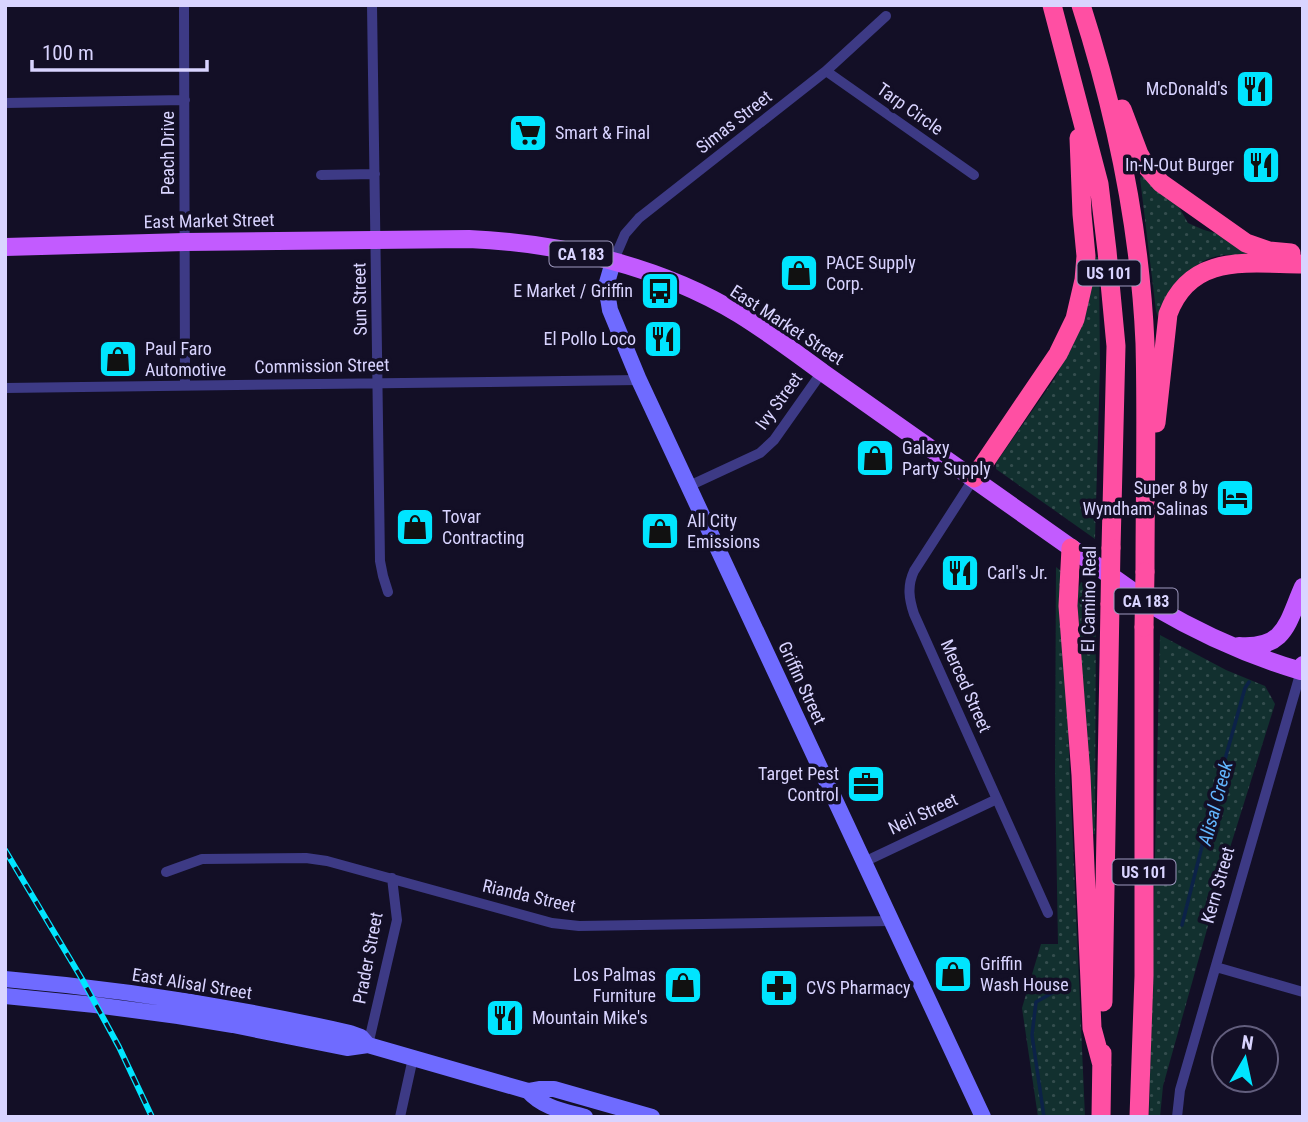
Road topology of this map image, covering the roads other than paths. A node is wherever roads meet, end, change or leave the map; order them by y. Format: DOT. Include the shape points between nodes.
graph roads {
  1 [pos="184,5"];
  2 [pos="373,5"];
  3 [pos="1052,5"];
  4 [pos="1081,5"];
  5 [pos="886,16"];
  6 [pos="1092,38"];
  7 [pos="826,71"];
  8 [pos="185,100"];
  9 [pos="1077,102"];
  10 [pos="5,103"];
  11 [pos="375,174"];
  12 [pos="321,175"];
  13 [pos="974,175"];
  14 [pos="376,239"];
  15 [pos="185,242"];
  16 [pos="5,247"];
  17 [pos="1303,253"];
  18 [pos="613,262"];
  19 [pos="1303,264"];
  20 [pos="822,372"];
  21 [pos="639,380"];
  22 [pos="377,383"];
  23 [pos="186,385"];
  24 [pos="5,388"];
  25 [pos="974,478"];
  26 [pos="688,486"];
  27 [pos="1145,522"];
  28 [pos="1071,548"];
  29 [pos="1303,587"];
  30 [pos="388,592"];
  31 [pos="1227,644"];
  32 [pos="1302,669"];
  33 [pos="997,799"];
  34 [pos="864,862"];
  35 [pos="166,872"];
  36 [pos="392,878"];
  37 [pos="1048,913"];
  38 [pos="892,921"];
  39 [pos="1216,967"];
  40 [pos="5,979"];
  41 [pos="1303,992"];
  42 [pos="5,996"];
  43 [pos="368,1045"];
  44 [pos="413,1058"];
  45 [pos="1102,1065"];
  46 [pos="528,1091"];
  47 [pos="400,1117"];
  48 [pos="585,1117"];
  49 [pos="652,1117"];
  50 [pos="983,1117"];
  51 [pos="1101,1117"];
  52 [pos="1139,1117"];
  53 [pos="1177,1117"];
  1 -- 8 [label="street, Peach Drive"];
  2 -- 11 [label="street, Sun Street"];
  3 -- 9 [label="highway, El Camino Real / US 101"];
  4 -- 6 [label="highway, US 101"];
  5 -- 7 [label="street, Simas Street"];
  6 -- 17 [label="highway" via="1111,71 1134,144 1153,175 1246,243 1269,251"];
  6 -- 27 [label="highway, US 101" via="1120,149 1137,260 1144,341"];
  7 -- 13 [label="street, Tarp Circle"];
  7 -- 18 [label="street, Simas Street" via="639,218 625,234"];
  8 -- 10 [label="street"];
  8 -- 15 [label="street, Peach Drive"];
  9 -- 25 [label="highway" via="1086,256 1080,298 1058,354"];
  9 -- 45 [label="highway, El Camino Real / US 101, bridge" via="1099,184 1116,346"];
  11 -- 12 [label="street"];
  11 -- 14 [label="street, Sun Street"];
  14 -- 15 [label="main road, East Market Street / CA 183"];
  14 -- 18 [label="main road, East Market Street / CA 183" via="497,240"];
  14 -- 22 [label="street, Sun Street"];
  15 -- 16 [label="main road, East Market Street / CA 183"];
  15 -- 23 [label="street, Peach Drive"];
  18 -- 20 [label="main road, East Market Street / CA 183" via="668,279 737,313"];
  18 -- 21 [label="main road, Griffin Street" via="606,286 610,310"];
  19 -- 27 [label="highway" via="1212,268 1190,281 1174,300 1167,323"];
  20 -- 25 [label="main road, East Market Street / CA 183"];
  20 -- 26 [label="street, Ivy Street" via="760,453"];
  21 -- 22 [label="street, Commission Street"];
  21 -- 26 [label="main road, Griffin Street"];
  22 -- 23 [label="street, Commission Street"];
  22 -- 30 [label="street, Sun Street" via="380,561"];
  23 -- 24 [label="street, Commission Street"];
  25 -- 28 [label="main road, East Market Street / CA 183"];
  25 -- 33 [label="street, Merced Street" via="915,571 910,599"];
  26 -- 34 [label="main road, Griffin Street"];
  27 -- 52 [label="highway, US 101, bridge" via="1144,976"];
  28 -- 31 [label="main road, East Market Street / CA 183" via="1155,607"];
  28 -- 45 [label="highway" via="1068,606 1092,1028"];
  29 -- 31 [label="main road" via="1275,640 1258,646"];
  31 -- 32 [label="main road, East Market Street / CA 183"];
  32 -- 39 [label="street, Kern Street"];
  33 -- 34 [label="street, Neil Street"];
  33 -- 37 [label="street, Merced Street"];
  34 -- 38 [label="main road, Griffin Street"];
  35 -- 36 [label="street, Rianda Street" via="202,859 306,858"];
  36 -- 38 [label="street, Rianda Street" via="540,920 579,926"];
  36 -- 43 [label="street, Prader Street" via="397,920"];
  38 -- 50 [label="main road, Griffin Street"];
  39 -- 41 [label="street"];
  39 -- 53 [label="street, Kern Street" via="1180,1090"];
  40 -- 43 [label="main road, East Alisal Street" via="234,1009 350,1033"];
  42 -- 43 [label="main road, East Alisal Street" via="178,1016 347,1048"];
  43 -- 44 [label="main road, East Alisal Street"];
  44 -- 46 [label="main road, East Alisal Street"];
  44 -- 47 [label="street"];
  45 -- 51 [label="highway, El Camino Real / US 101"];
  46 -- 48 [label="main road, East Alisal Street" via="546,1105"];
  46 -- 49 [label="main road, East Alisal Street" via="554,1089"];
}
